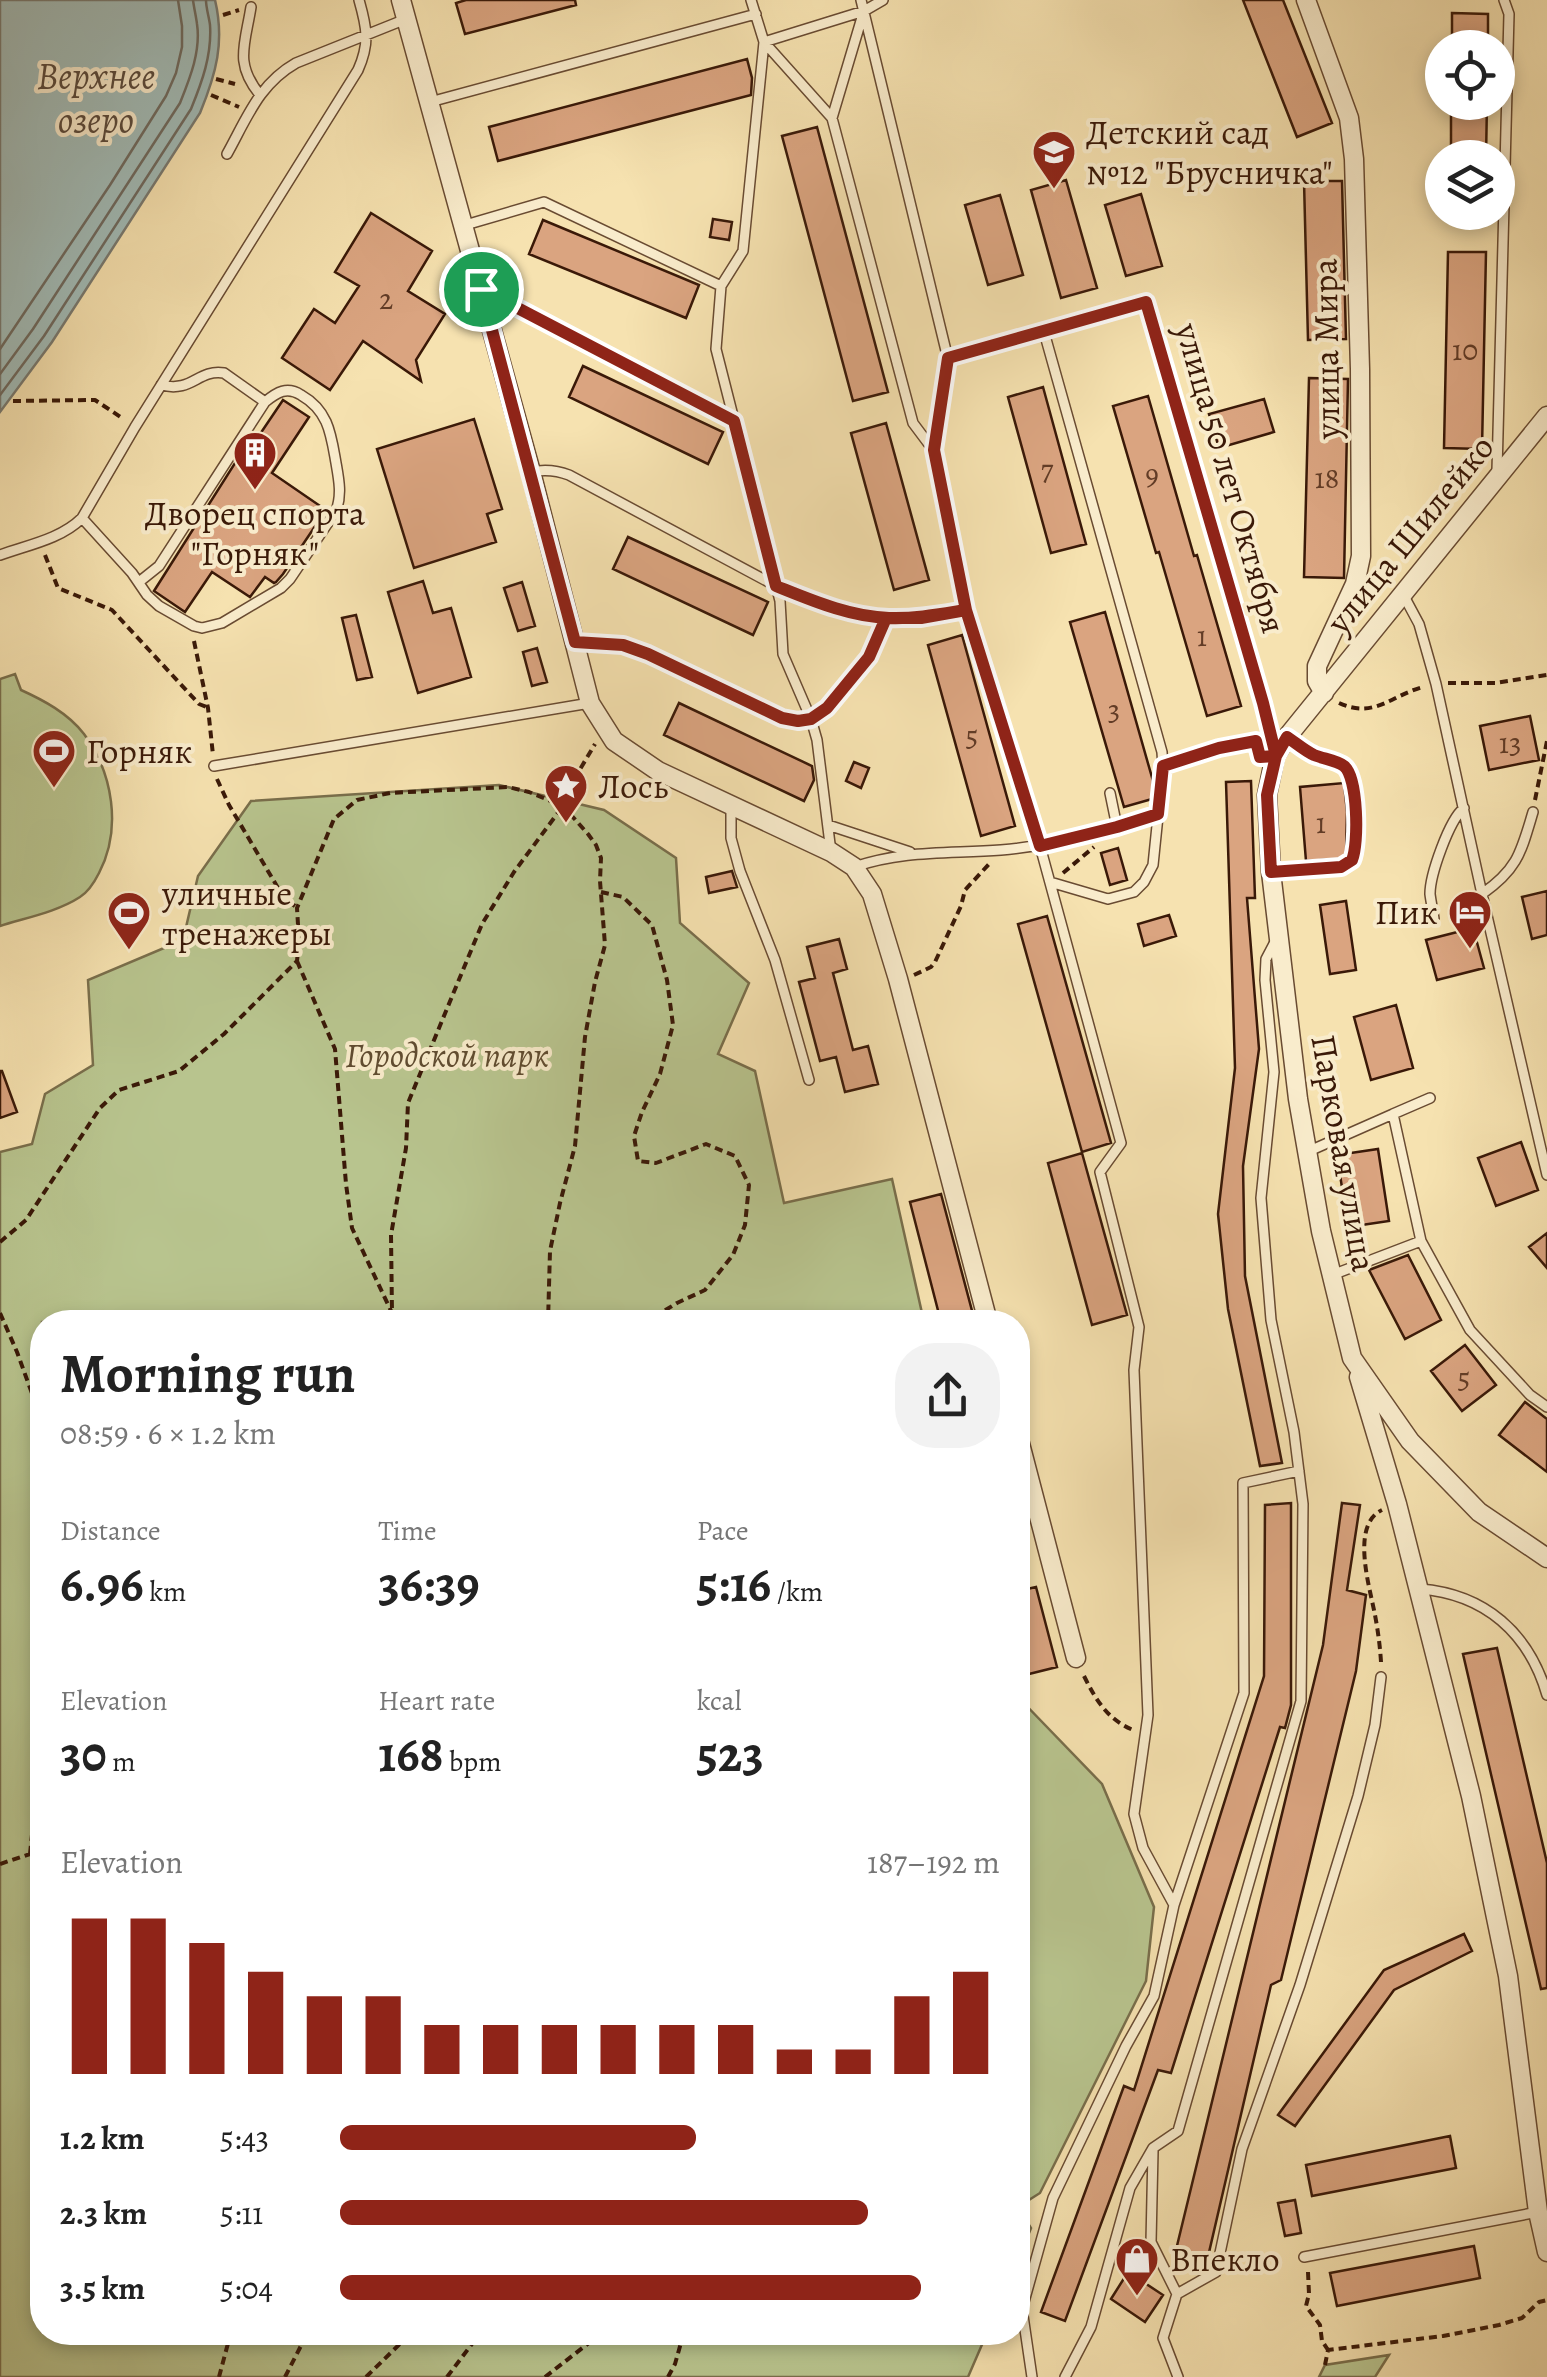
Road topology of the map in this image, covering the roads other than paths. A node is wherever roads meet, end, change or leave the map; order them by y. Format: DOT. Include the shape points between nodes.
graph roads {
  1 [pos="359,0"];
  2 [pos="751,0"];
  3 [pos="861,0"];
  4 [pos="883,0"];
  5 [pos="1306,0"];
  6 [pos="1504,0"];
  7 [pos="251,7"];
  8 [pos="403,9"];
  9 [pos="864,12"];
  10 [pos="756,14"];
  11 [pos="366,35"];
  12 [pos="764,42"];
  13 [pos="260,94"];
  14 [pos="428,102"];
  15 [pos="832,118"];
  16 [pos="227,154"];
  17 [pos="462,226"];
  18 [pos="721,286"];
  19 [pos="481,289"];
  20 [pos="1044,332"];
  21 [pos="948,358"];
  22 [pos="162,385"];
  23 [pos="266,402"];
  24 [pos="1547,416"];
  25 [pos="734,421"];
  26 [pos="934,450"];
  27 [pos="531,472"];
  28 [pos="1497,476"];
  29 [pos="82,518"];
  30 [pos="0,555"];
  31 [pos="139,582"];
  32 [pos="776,586"];
  33 [pos="1402,593"];
  34 [pos="966,610"];
  35 [pos="886,618"];
  36 [pos="575,642"];
  37 [pos="1324,693"];
  38 [pos="590,702"];
  39 [pos="811,719"];
  40 [pos="1287,737"];
  41 [pos="1276,756"];
  42 [pos="214,766"];
  43 [pos="1110,794"];
  44 [pos="731,805"];
  45 [pos="1464,808"];
  46 [pos="1533,812"];
  47 [pos="1158,814"];
  48 [pos="828,825"];
  49 [pos="1117,827"];
  50 [pos="1040,846"];
  51 [pos="831,852"];
  52 [pos="913,853"];
  53 [pos="854,867"];
  54 [pos="1271,872"];
  55 [pos="1050,882"];
  56 [pos="1482,894"];
  57 [pos="1434,919"];
  58 [pos="1279,934"];
  59 [pos="809,1080"];
  60 [pos="1430,1098"];
  61 [pos="1393,1114"];
  62 [pos="1307,1152"];
  63 [pos="1547,1175"];
  64 [pos="1421,1241"];
  65 [pos="1332,1275"];
  66 [pos="985,1310"];
  67 [pos="1352,1358"];
  68 [pos="1547,1407"];
  69 [pos="1299,1470"];
  70 [pos="1030,1482"];
  71 [pos="1547,1558"];
  72 [pos="1420,1589"];
  73 [pos="1076,1658"];
  74 [pos="1382,1677"];
  75 [pos="1547,1695"];
  76 [pos="1174,1905"];
  77 [pos="1153,2148"];
  78 [pos="1538,2212"];
  79 [pos="1547,2252"];
  80 [pos="1304,2258"];
  81 [pos="1030,2281"];
  82 [pos="1177,2294"];
  83 [pos="1027,2345"];
  84 [pos="1032,2377"];
  85 [pos="1065,2377"];
  86 [pos="1178,2377"];
  1 -- 11 [label="lane"];
  2 -- 10 [label="lane"];
  3 -- 9 [label="lane"];
  4 -- 9 [label="lane"];
  5 -- 37 [label="street, улица Мира" via="1349,118 1360,369 1361,556 1317,666"];
  6 -- 28 [label="lane" via="1509,14"];
  7 -- 13 [label="lane" via="244,70"];
  8 -- 11 [label="lane"];
  8 -- 14 [label="street"];
  9 -- 12 [label="lane"];
  9 -- 15 [label="lane"];
  9 -- 21 [label="lane"];
  10 -- 12 [label="lane"];
  10 -- 14 [label="lane"];
  11 -- 13 [label="lane" via="296,63"];
  11 -- 22 [label="lane" via="358,70"];
  12 -- 15 [label="lane"];
  12 -- 18 [label="lane" via="744,251"];
  13 -- 16 [label="lane"];
  14 -- 17 [label="street"];
  15 -- 26 [label="lane" via="913,423"];
  17 -- 18 [label="lane" via="544,202"];
  17 -- 19 [label="street"];
  18 -- 25 [label="lane" via="716,349"];
  19 -- 25 [label="lane"];
  19 -- 27 [label="street"];
  20 -- 21 [label="lane, улица 50 лет Октября"];
  20 -- 41 [label="lane, улица 50 лет Октября" via="1146,302"];
  20 -- 47 [label="lane" via="1156,733 1163,766"];
  21 -- 26 [label="lane"];
  22 -- 23 [label="lane" via="180,388 216,371"];
  22 -- 29 [label="lane"];
  23 -- 31 [label="lane" via="159,566"];
  23 -- 31 [label="lane" via="286,390 316,404 330,428 340,485 336,511 290,579 222,623 202,628 159,606"];
  24 -- 28 [label="street, улица Шилейко"];
  25 -- 32 [label="lane"];
  26 -- 34 [label="lane"];
  27 -- 32 [label="lane" via="569,475"];
  27 -- 36 [label="street"];
  28 -- 33 [label="street, улица Шилейко"];
  29 -- 30 [label="lane" via="72,528"];
  29 -- 31 [label="lane"];
  32 -- 35 [label="lane"];
  32 -- 39 [label="lane" via="783,654"];
  33 -- 37 [label="street, улица Шилейко"];
  33 -- 45 [label="lane" via="1420,624"];
  34 -- 35 [label="lane"];
  34 -- 50 [label="lane"];
  35 -- 39 [label="lane" via="869,657"];
  36 -- 38 [label="street"];
  36 -- 39 [label="lane" via="623,645 782,718"];
  37 -- 40 [label="street, Парковая улица"];
  38 -- 42 [label="lane"];
  38 -- 44 [label="street" via="614,741 658,772"];
  39 -- 48 [label="lane"];
  40 -- 41 [label="street, Парковая улица"];
  40 -- 54 [label="lane" via="1348,769 1357,844 1352,860 1341,867"];
  41 -- 54 [label="street, Парковая улица" via="1267,795"];
  43 -- 49 [label="lane"];
  44 -- 51 [label="street"];
  44 -- 59 [label="lane" via="740,870 775,960"];
  45 -- 56 [label="lane"];
  45 -- 57 [label="lane" via="1432,880"];
  46 -- 56 [label="lane" via="1519,857"];
  47 -- 49 [label="lane"];
  47 -- 55 [label="lane" via="1153,865 1134,892 1108,899"];
  48 -- 51 [label="lane"];
  48 -- 52 [label="lane"];
  49 -- 50 [label="lane"];
  50 -- 52 [label="lane"];
  50 -- 55 [label="lane"];
  51 -- 53 [label="street"];
  52 -- 53 [label="lane"];
  53 -- 66 [label="street" via="872,894 898,979"];
  54 -- 58 [label="street, Парковая улица"];
  55 -- 76 [label="lane" via="1121,1143 1100,1172 1139,1326 1134,1370 1148,1715 1134,1814 1143,1848"];
  56 -- 63 [label="lane"];
  58 -- 62 [label="street, Парковая улица"];
  58 -- 69 [label="lane" via="1266,959 1274,1072 1261,1198 1271,1320"];
  60 -- 61 [label="lane"];
  61 -- 62 [label="lane"];
  61 -- 64 [label="lane"];
  62 -- 65 [label="street, Парковая улица"];
  64 -- 65 [label="lane"];
  64 -- 68 [label="lane" via="1470,1330"];
  65 -- 67 [label="street, Парковая улица"];
  67 -- 71 [label="street, Парковая улица" via="1410,1441 1479,1512"];
  67 -- 72 [label="street"];
  69 -- 76 [label="lane" via="1243,1483 1244,1693"];
  69 -- 77 [label="lane" via="1301,1701 1178,2131"];
  70 -- 73 [label="street"];
  72 -- 75 [label="lane" via="1452,1594 1512,1628"];
  72 -- 78 [label="street" via="1508,1976"];
  74 -- 82 [label="lane" via="1358,1796 1242,2149 1216,2272"];
  76 -- 81 [label="lane" via="1154,1996 1053,2198"];
  77 -- 82 [label="lane" via="1151,2242"];
  77 -- 85 [label="lane" via="1130,2188 1091,2327"];
  78 -- 79 [label="street"];
  78 -- 80 [label="lane"];
  82 -- 86 [label="lane" via="1163,2338"];
  83 -- 84 [label="lane"];
}
